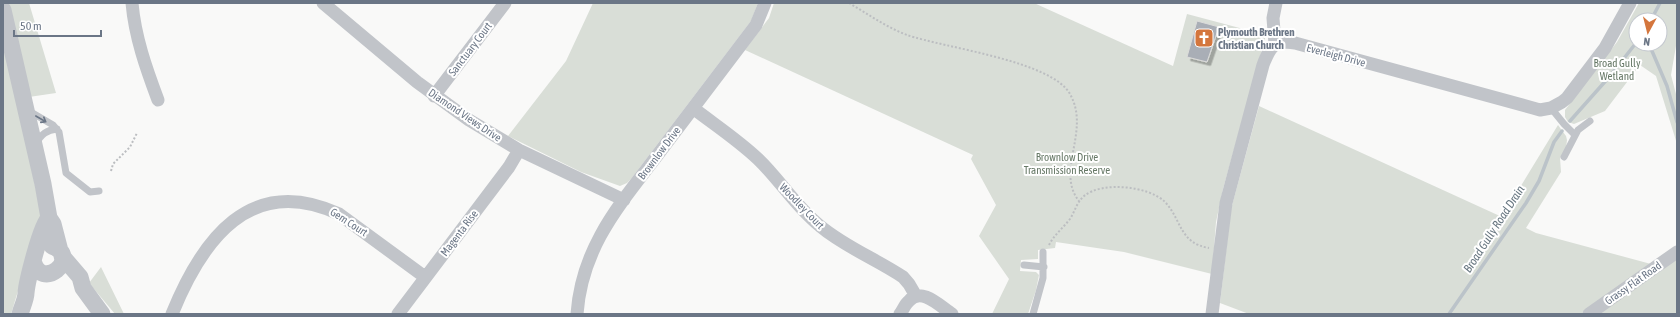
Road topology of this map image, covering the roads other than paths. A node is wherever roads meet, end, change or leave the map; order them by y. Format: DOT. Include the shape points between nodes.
graph roads {
  1 [pos="132,3"];
  2 [pos="323,3"];
  3 [pos="505,3"];
  4 [pos="765,3"];
  5 [pos="1276,3"];
  6 [pos="1630,3"];
  7 [pos="3,10"];
  8 [pos="1275,44"];
  9 [pos="434,96"];
  10 [pos="158,100"];
  11 [pos="25,108"];
  12 [pos="693,108"];
  13 [pos="1551,108"];
  14 [pos="1590,121"];
  15 [pos="58,129"];
  16 [pos="1575,135"];
  17 [pos="34,147"];
  18 [pos="519,150"];
  19 [pos="1564,157"];
  20 [pos="99,191"];
  21 [pos="624,200"];
  22 [pos="49,218"];
  23 [pos="1043,252"];
  24 [pos="1677,252"];
  25 [pos="61,253"];
  26 [pos="35,256"];
  27 [pos="1024,265"];
  28 [pos="1044,267"];
  29 [pos="49,274"];
  30 [pos="425,277"];
  31 [pos="83,288"];
  32 [pos="26,293"];
  33 [pos="916,296"];
  34 [pos="20,314"];
  35 [pos="102,314"];
  36 [pos="172,314"];
  37 [pos="398,314"];
  38 [pos="577,314"];
  39 [pos="900,314"];
  40 [pos="952,314"];
  41 [pos="1033,314"];
  42 [pos="1212,314"];
  43 [pos="1589,314"];
  1 -- 10 [label="street" via="137,39"];
  2 -- 9 [label="street, Diamond Views Drive"];
  3 -- 9 [label="street, Sanctuary Court"];
  4 -- 12 [label="street, Brownlow Drive" via="756,25"];
  5 -- 8 [label="street" via="1273,18"];
  6 -- 13 [label="street" via="1605,48 1567,98"];
  7 -- 11 [label="street"];
  8 -- 13 [label="street, Everleigh Drive" via="1295,43 1540,110"];
  8 -- 42 [label="street" via="1270,48 1263,65 1231,184 1223,220"];
  9 -- 18 [label="street, Diamond Views Drive"];
  11 -- 15 [label="lane, one-way"];
  11 -- 17 [label="street"];
  12 -- 21 [label="street, Brownlow Drive"];
  12 -- 33 [label="street, Woodley Court" via="754,156 802,210 820,226 903,277"];
  13 -- 16 [label="lane"];
  14 -- 16 [label="lane"];
  15 -- 17 [label="lane" via="44,133"];
  15 -- 20 [label="lane" via="66,174 90,192"];
  16 -- 19 [label="lane"];
  17 -- 22 [label="street"];
  18 -- 21 [label="street, Diamond Views Drive"];
  18 -- 30 [label="street, Magenta Rise" via="509,167"];
  21 -- 38 [label="street, Brownlow Drive" via="591,252 583,275"];
  22 -- 25 [label="street"];
  22 -- 26 [label="street" via="44,225"];
  23 -- 28 [label="lane"];
  24 -- 43 [label="street, Grassy Flat Road"];
  25 -- 26 [label="street" via="57,248 48,245 39,248"];
  25 -- 29 [label="street" via="60,269"];
  25 -- 31 [label="street" via="80,277"];
  26 -- 29 [label="street" via="36,268"];
  26 -- 32 [label="street"];
  27 -- 28 [label="lane"];
  28 -- 41 [label="lane" via="1042,285"];
  29 -- 31 [label="street"];
  29 -- 32 [label="street" via="33,290"];
  30 -- 36 [label="street, Gem Court" via="327,208 304,202 277,203 241,215 218,233 193,269"];
  30 -- 37 [label="street, Magenta Rise"];
  31 -- 35 [label="street"];
  32 -- 34 [label="street"];
  33 -- 39 [label="street" via="909,300"];
  33 -- 40 [label="street" via="929,299"];
}
